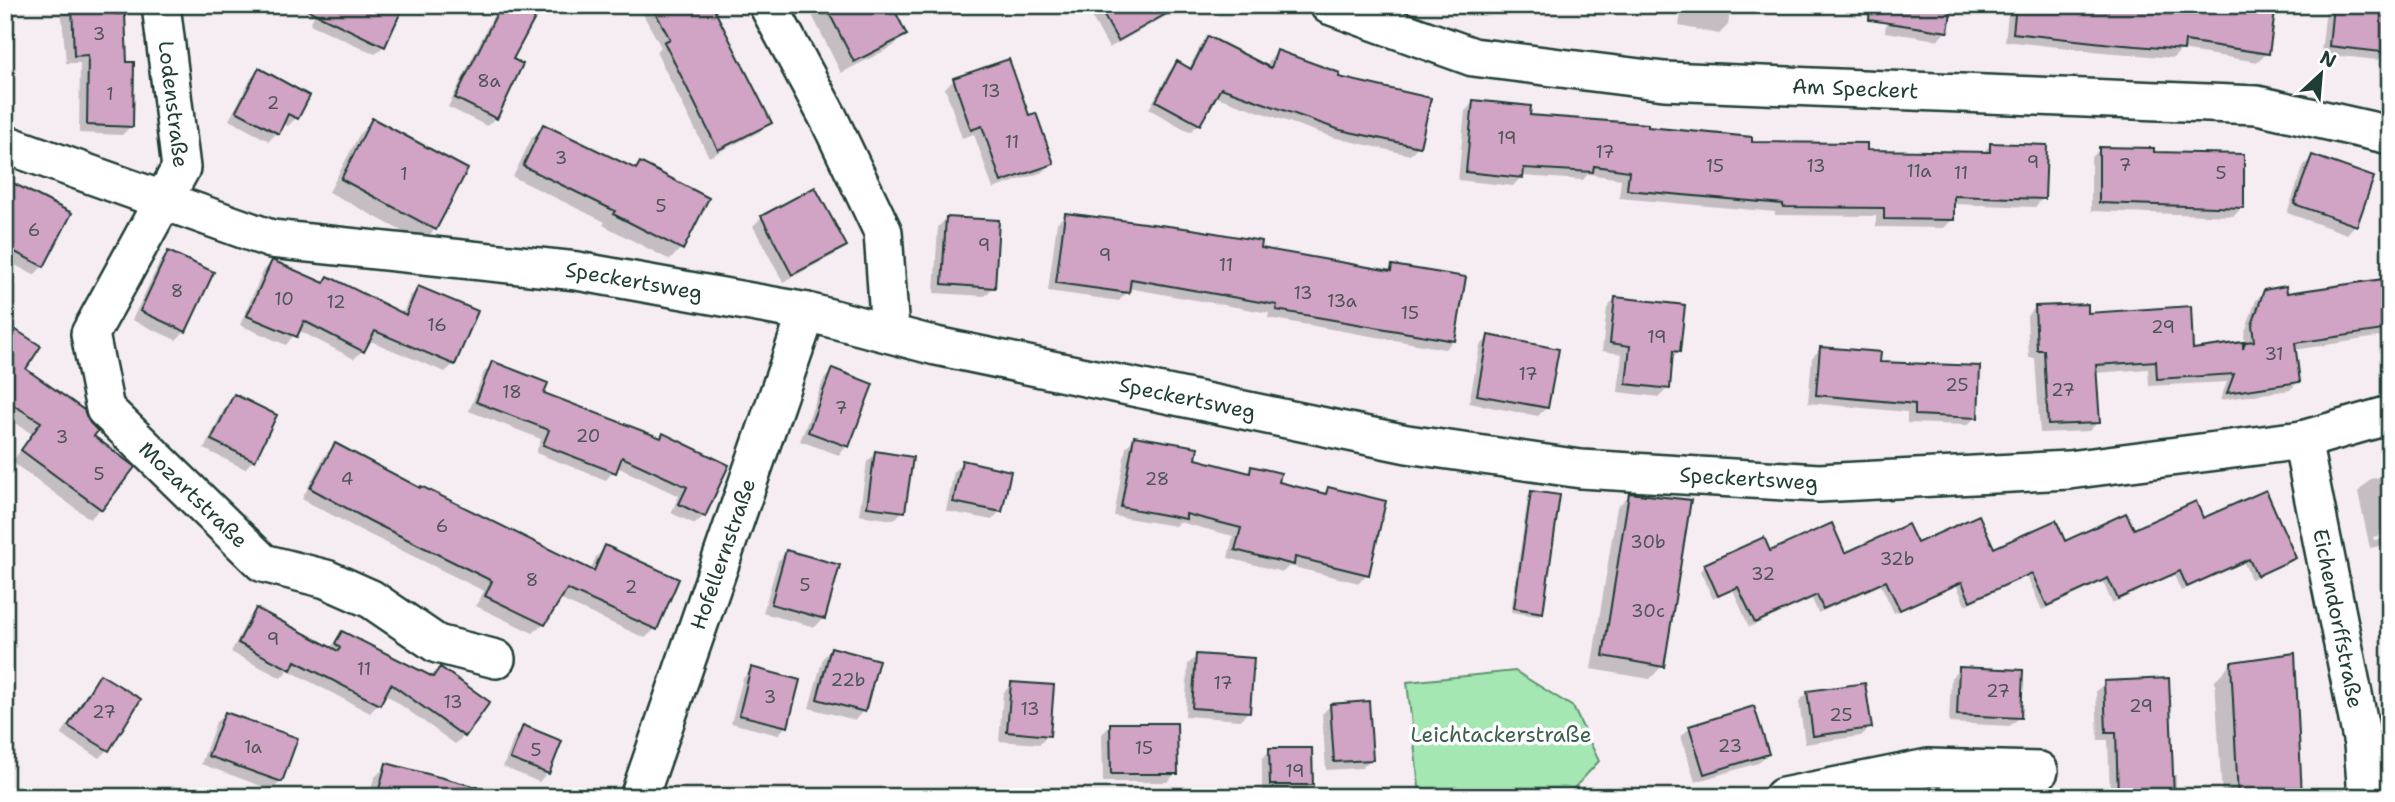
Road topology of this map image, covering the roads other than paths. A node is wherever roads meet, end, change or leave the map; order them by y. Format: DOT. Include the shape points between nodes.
graph roads {
  1 [pos="161,5"];
  2 [pos="768,5"];
  3 [pos="1329,5"];
  4 [pos="2390,135"];
  5 [pos="5,144"];
  6 [pos="165,200"];
  7 [pos="807,312"];
  8 [pos="890,333"];
  9 [pos="2390,415"];
  10 [pos="2302,440"];
  11 [pos="496,659"];
  12 [pos="2039,771"];
  13 [pos="639,797"];
  14 [pos="1783,797"];
  15 [pos="2367,797"];
  1 -- 6 [label="street, Lodenstraße" via="181,168"];
  2 -- 8 [label="street" via="883,232"];
  3 -- 4 [label="street, Am Speckert" via="1473,57 1651,79 2257,104"];
  5 -- 6 [label="street, Speckertsweg"];
  6 -- 7 [label="street, Speckertsweg" via="271,239 577,271"];
  6 -- 11 [label="street, Mozartstraße" via="90,334 105,409 263,563 326,579 371,599 437,644"];
  7 -- 8 [label="street, Speckertsweg"];
  7 -- 13 [label="street, Hofellernstraße"];
  8 -- 10 [label="street, Speckertsweg" via="1408,444 1581,469 1819,483 2068,470"];
  9 -- 10 [label="street, Speckertsweg"];
  10 -- 15 [label="street, Eichendorffstraße" via="2363,744"];
  12 -- 14 [label="street" via="1928,768"];
}
